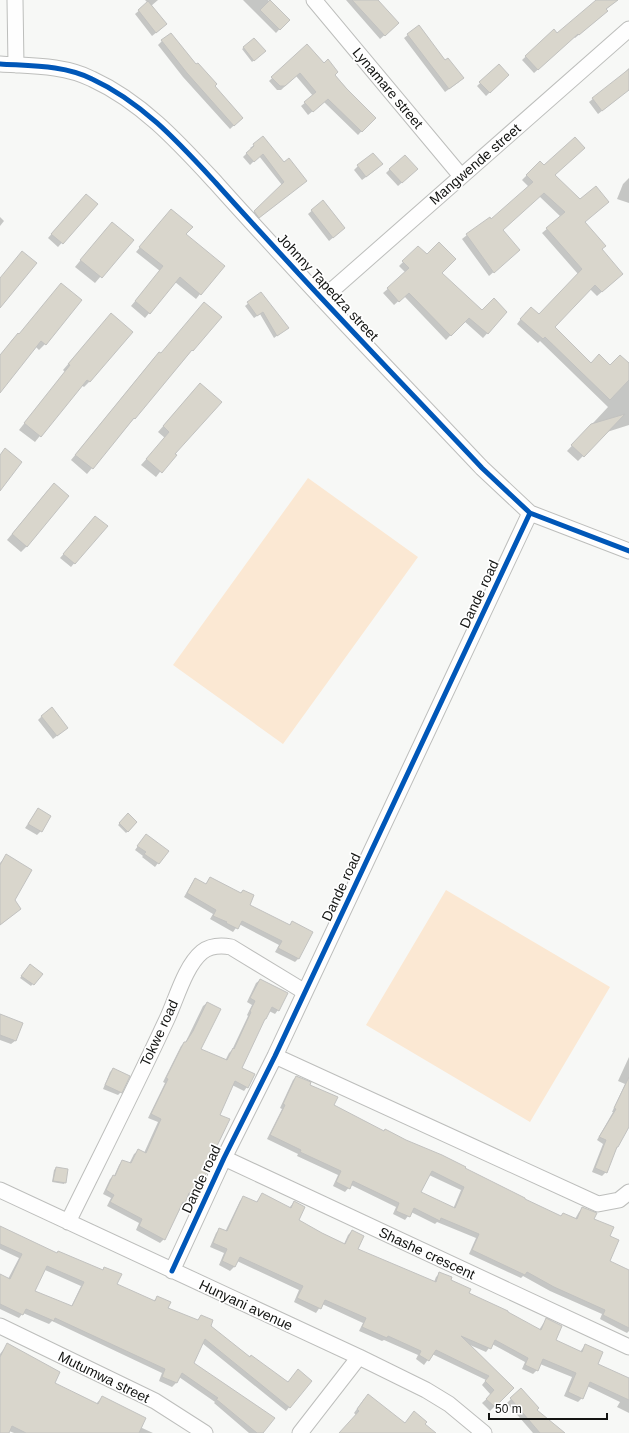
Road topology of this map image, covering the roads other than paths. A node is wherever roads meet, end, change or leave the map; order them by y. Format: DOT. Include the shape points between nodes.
graph roads {
  1 [pos="15,0"];
  2 [pos="314,0"];
  3 [pos="629,29"];
  4 [pos="0,64"];
  5 [pos="16,65"];
  6 [pos="462,176"];
  7 [pos="322,299"];
  8 [pos="530,513"];
  9 [pos="629,551"];
  10 [pos="305,992"];
  11 [pos="275,1056"];
  12 [pos="224,1158"];
  13 [pos="0,1190"];
  14 [pos="629,1192"];
  15 [pos="68,1222"];
  16 [pos="172,1270"];
  17 [pos="0,1326"];
  18 [pos="629,1348"];
  19 [pos="359,1357"];
  20 [pos="205,1433"];
  21 [pos="300,1433"];
  22 [pos="484,1433"];
  1 -- 5 [label="street"];
  2 -- 6 [label="street, Lynamare street"];
  3 -- 6 [label="street, Mangwende street"];
  4 -- 5 [label="street, Johnny Tapedza street"];
  5 -- 7 [label="street, Johnny Tapedza street" via="59,68 76,72 108,87 149,116 184,148"];
  6 -- 7 [label="street, Mangwende street"];
  7 -- 8 [label="street, Johnny Tapedza street" via="482,468"];
  8 -- 9 [label="street, Johnny Tapedza street"];
  8 -- 10 [label="street, Dande road"];
  10 -- 11 [label="street, Dande road"];
  10 -- 15 [label="street, Tokwe road" via="231,947 218,945 201,953 184,978"];
  11 -- 12 [label="street, Dande road"];
  11 -- 14 [label="street" via="598,1204 619,1200"];
  12 -- 16 [label="street, Dande road"];
  12 -- 18 [label="street, Shashe crescent"];
  13 -- 15 [label="street, Hunyani avenue"];
  15 -- 16 [label="street, Hunyani avenue"];
  16 -- 19 [label="street, Hunyani avenue"];
  17 -- 20 [label="street, Mutumwa street" via="155,1401"];
  19 -- 21 [label="street"];
  19 -- 22 [label="street, Hunyani avenue" via="426,1390 449,1404"];
}
